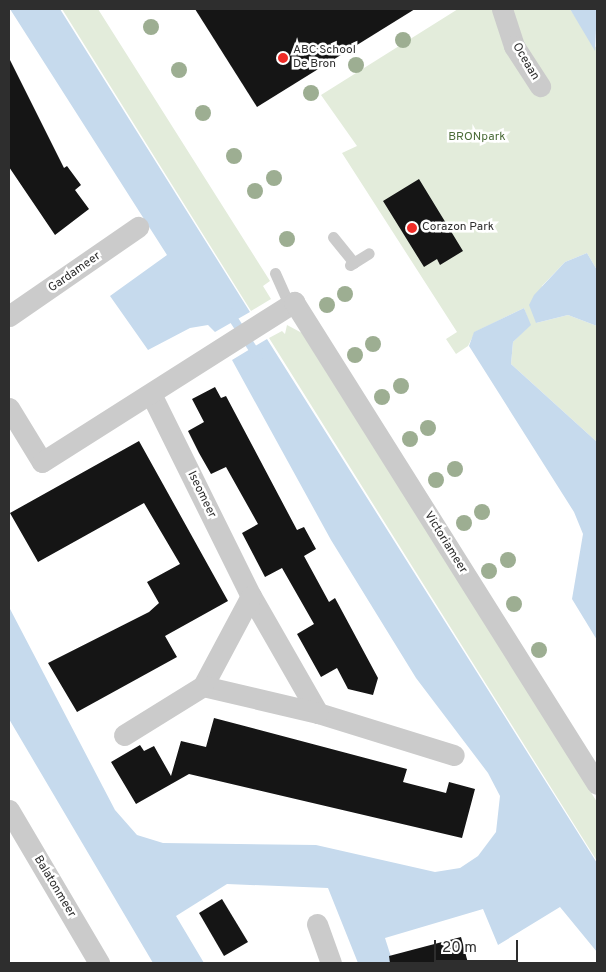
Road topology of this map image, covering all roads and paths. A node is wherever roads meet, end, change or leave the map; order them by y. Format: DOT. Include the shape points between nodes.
graph roads {
  1 [pos="502,9"];
  2 [pos="540,86"];
  3 [pos="138,227"];
  4 [pos="333,237"];
  5 [pos="369,253"];
  6 [pos="275,273"];
  7 [pos="286,306"];
  8 [pos="9,316"];
  9 [pos="151,394"];
  10 [pos="9,408"];
  11 [pos="251,596"];
  12 [pos="203,686"];
  13 [pos="318,714"];
  14 [pos="124,735"];
  15 [pos="454,755"];
  16 [pos="597,784"];
  17 [pos="9,810"];
  18 [pos="317,924"];
  19 [pos="99,963"];
  20 [pos="331,963"];
  1 -- 2 [label="street, Oceaan" via="514,46"];
  3 -- 8 [label="street, Gardameer"];
  4 -- 5 [label="lane" via="352,264"];
  6 -- 7 [label="lane"];
  7 -- 9 [label="street"];
  7 -- 16 [label="street, Victoriameer"];
  9 -- 10 [label="street" via="42,462"];
  9 -- 11 [label="street, Iseomeer"];
  11 -- 12 [label="street"];
  11 -- 13 [label="street, Iseomeer"];
  12 -- 13 [label="street"];
  12 -- 14 [label="street"];
  13 -- 15 [label="street"];
  17 -- 19 [label="street, Balatonmeer"];
  18 -- 20 [label="street"];
}
